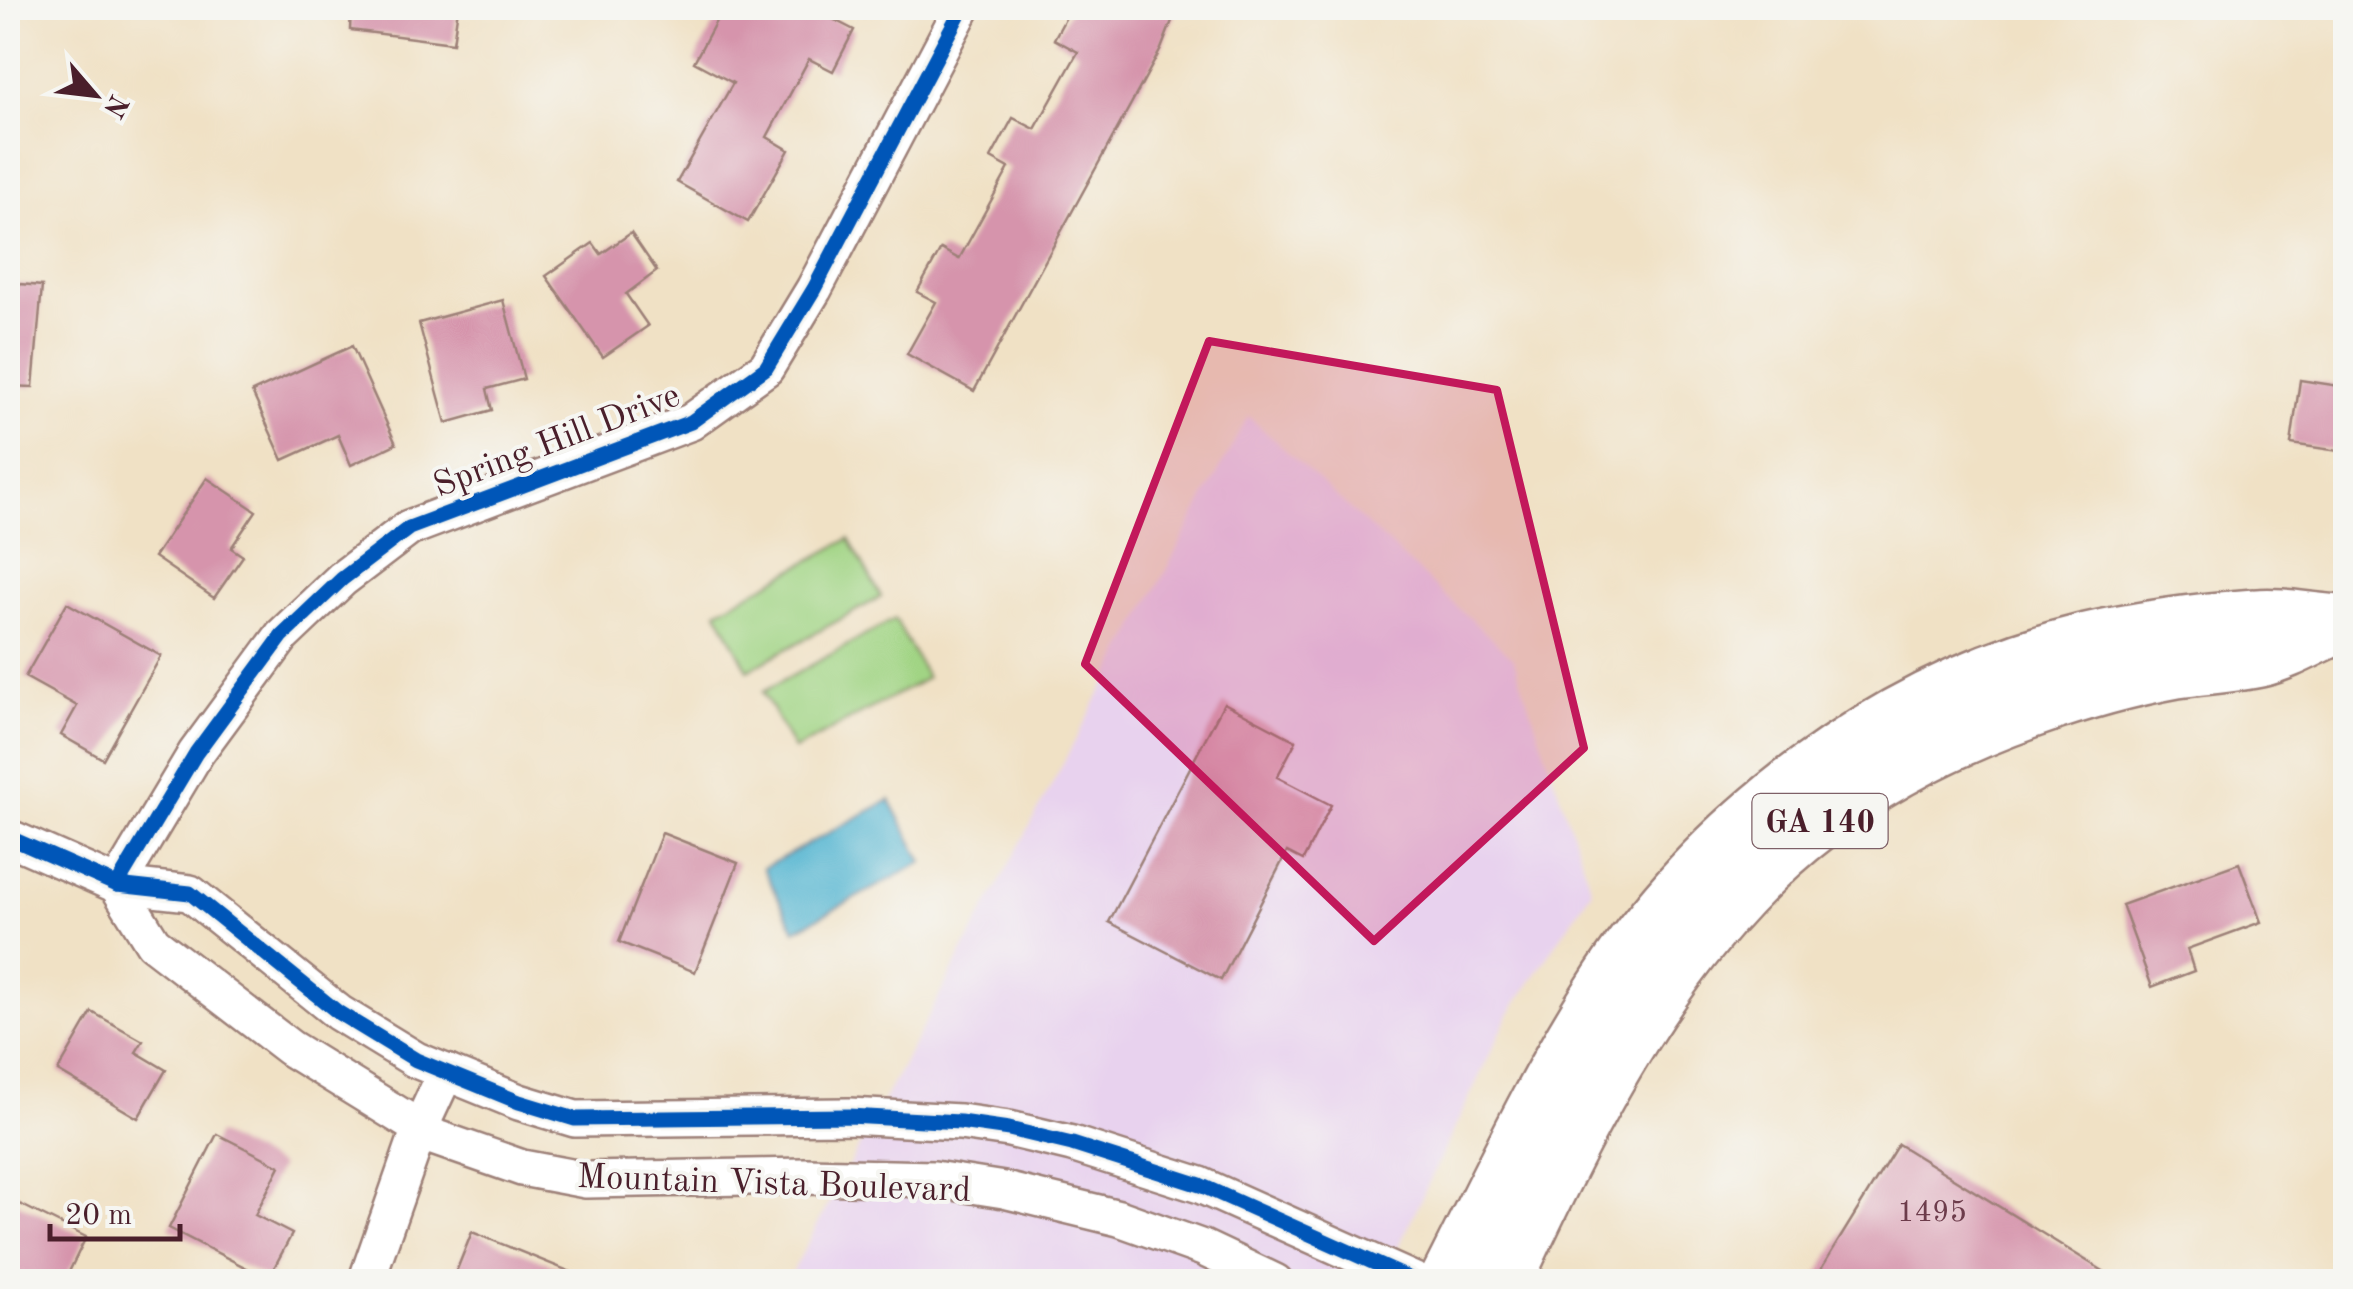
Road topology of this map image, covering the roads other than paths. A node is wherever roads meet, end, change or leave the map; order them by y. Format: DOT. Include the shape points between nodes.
graph roads {
  1 [pos="962,8"];
  2 [pos="2344,624"];
  3 [pos="8,837"];
  4 [pos="117,885"];
  5 [pos="446,1072"];
  6 [pos="420,1128"];
  7 [pos="366,1282"];
  8 [pos="1275,1282"];
  9 [pos="1417,1282"];
  10 [pos="1447,1282"];
  11 [pos="1504,1282"];
  1 -- 4 [label="street, Spring Hill Drive" via="766,368 692,422 409,528 342,580 282,636 196,753"];
  2 -- 10 [label="main road, GA 140" via="2260,616 2084,642 1978,677 1817,768 1725,841 1642,934 1559,1066"];
  2 -- 11 [label="main road, GA 140" via="2262,658 2144,678 2030,710 1909,763 1814,825 1733,903 1648,1014 1568,1150"];
  3 -- 4 [label="street, Mountain Vista Boulevard"];
  4 -- 5 [label="street, Mountain Vista Boulevard" via="190,894 339,1013"];
  4 -- 6 [label="street, Mountain Vista Boulevard" via="153,944 290,1048"];
  5 -- 6 [label="street"];
  5 -- 9 [label="street, Mountain Vista Boulevard" via="576,1119 849,1116 1009,1130 1200,1186"];
  6 -- 7 [label="street"];
  6 -- 8 [label="street, Mountain Vista Boulevard" via="522,1168 586,1180 934,1179 1004,1190 1119,1218"];
}
